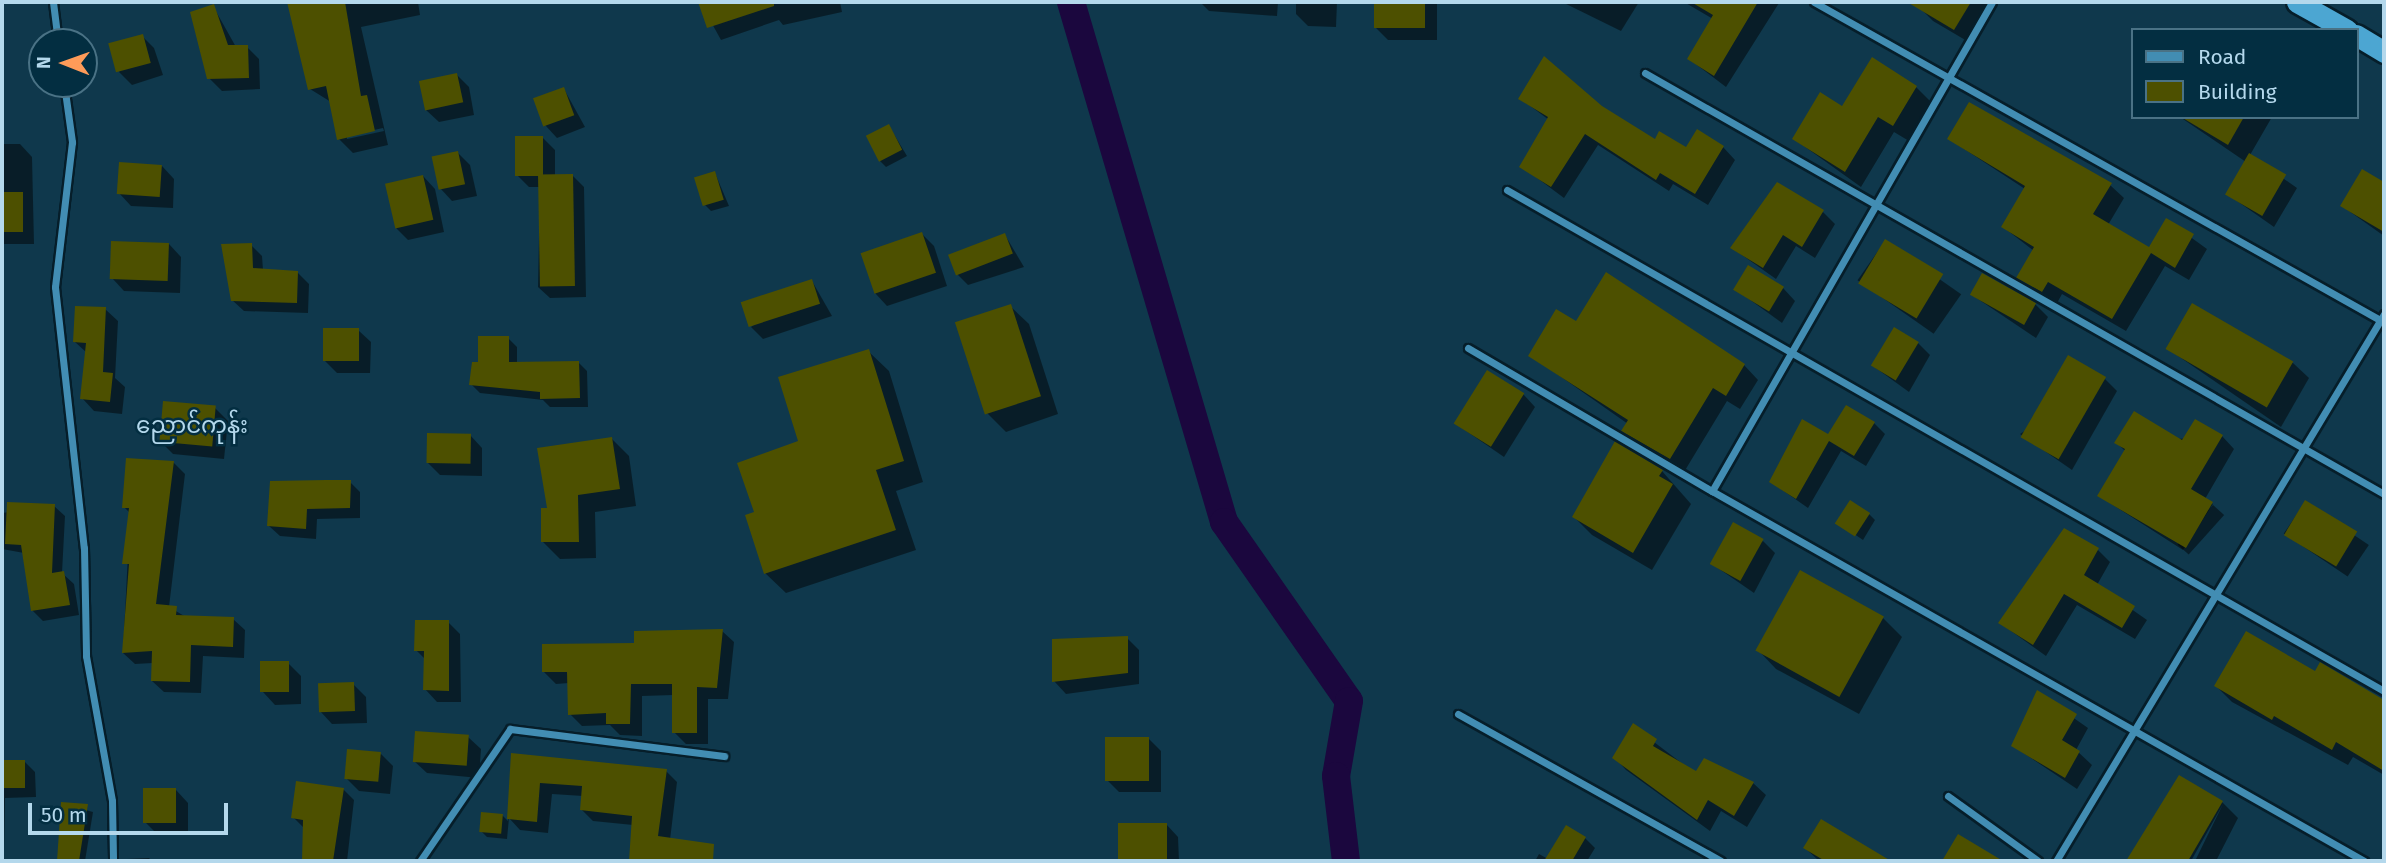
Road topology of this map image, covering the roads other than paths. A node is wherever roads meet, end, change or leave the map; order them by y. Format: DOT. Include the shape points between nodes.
graph roads {
  1 [pos="53,2"];
  2 [pos="1814,2"];
  3 [pos="1992,2"];
  4 [pos="2297,2"];
  5 [pos="56,28"];
  6 [pos="2343,28"];
  7 [pos="2358,36"];
  8 [pos="2384,52"];
  9 [pos="1645,73"];
  10 [pos="1949,78"];
  11 [pos="66,98"];
  12 [pos="1507,190"];
  13 [pos="1877,204"];
  14 [pos="2382,317"];
  15 [pos="1468,348"];
  16 [pos="1795,350"];
  17 [pos="2302,444"];
  18 [pos="1712,491"];
  19 [pos="2384,494"];
  20 [pos="2217,596"];
  21 [pos="2384,691"];
  22 [pos="1458,714"];
  23 [pos="2136,730"];
  24 [pos="724,756"];
  25 [pos="1948,796"];
  26 [pos="113,861"];
  27 [pos="420,861"];
  28 [pos="1721,861"];
  29 [pos="2038,861"];
  30 [pos="2056,861"];
  31 [pos="2364,861"];
  1 -- 5 [label="street"];
  2 -- 10 [label="street"];
  3 -- 10 [label="street"];
  4 -- 6 [label="highway"];
  7 -- 8 [label="highway"];
  9 -- 13 [label="street"];
  10 -- 13 [label="street"];
  10 -- 14 [label="street"];
  11 -- 26 [label="street" via="72,142 55,287 84,548 86,656 112,801"];
  12 -- 16 [label="street"];
  13 -- 16 [label="street"];
  13 -- 17 [label="street"];
  14 -- 17 [label="street"];
  15 -- 18 [label="street"];
  16 -- 18 [label="street"];
  16 -- 20 [label="street"];
  17 -- 19 [label="street"];
  17 -- 20 [label="street"];
  18 -- 23 [label="street"];
  20 -- 21 [label="street"];
  20 -- 23 [label="street"];
  22 -- 28 [label="street"];
  23 -- 30 [label="street"];
  23 -- 31 [label="street"];
  24 -- 27 [label="street" via="510,729"];
  25 -- 29 [label="street"];
}
